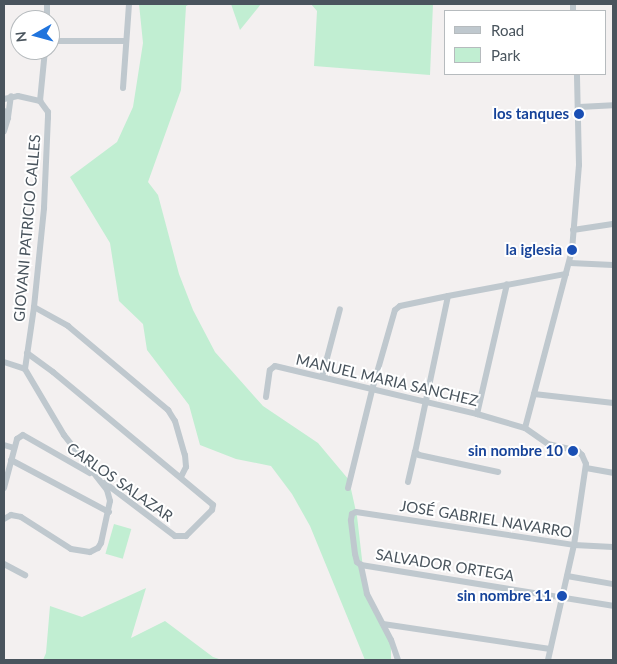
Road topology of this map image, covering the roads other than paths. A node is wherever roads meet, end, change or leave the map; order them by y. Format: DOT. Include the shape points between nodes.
graph roads {
  1 [pos="129,4"];
  2 [pos="60,41"];
  3 [pos="126,41"];
  4 [pos="44,60"];
  5 [pos="577,75"];
  6 [pos="123,88"];
  7 [pos="11,96"];
  8 [pos="4,99"];
  9 [pos="40,101"];
  10 [pos="613,105"];
  11 [pos="579,108"];
  12 [pos="4,110"];
  13 [pos="8,118"];
  14 [pos="4,131"];
  15 [pos="613,224"];
  16 [pos="573,230"];
  17 [pos="570,263"];
  18 [pos="613,265"];
  19 [pos="566,274"];
  20 [pos="507,284"];
  21 [pos="448,296"];
  22 [pos="34,307"];
  23 [pos="340,309"];
  24 [pos="27,353"];
  25 [pos="4,362"];
  26 [pos="25,369"];
  27 [pos="322,378"];
  28 [pos="372,390"];
  29 [pos="534,394"];
  30 [pos="266,397"];
  31 [pos="427,403"];
  32 [pos="613,403"];
  33 [pos="477,414"];
  34 [pos="525,428"];
  35 [pos="4,445"];
  36 [pos="14,448"];
  37 [pos="417,453"];
  38 [pos="11,460"];
  39 [pos="586,468"];
  40 [pos="498,472"];
  41 [pos="613,473"];
  42 [pos="93,475"];
  43 [pos="181,478"];
  44 [pos="408,482"];
  45 [pos="4,488"];
  46 [pos="348,488"];
  47 [pos="109,512"];
  48 [pos="4,519"];
  49 [pos="574,546"];
  50 [pos="613,548"];
  51 [pos="4,564"];
  52 [pos="361,564"];
  53 [pos="25,575"];
  54 [pos="567,576"];
  55 [pos="613,584"];
  56 [pos="562,596"];
  57 [pos="613,606"];
  58 [pos="383,624"];
  59 [pos="550,649"];
  60 [pos="398,660"];
  61 [pos="548,660"];
  1 -- 3 [label="street"];
  2 -- 3 [label="street"];
  3 -- 6 [label="street"];
  4 -- 9 [label="street, GIOVANI PATRICIO CALLES"];
  5 -- 11 [label="street"];
  7 -- 8 [label="street"];
  7 -- 9 [label="street"];
  7 -- 13 [label="street"];
  9 -- 22 [label="street, GIOVANI PATRICIO CALLES" via="48,112 48,118 44,208"];
  10 -- 11 [label="street"];
  11 -- 16 [label="street" via="579,165"];
  12 -- 13 [label="street"];
  13 -- 14 [label="street"];
  15 -- 16 [label="street"];
  16 -- 17 [label="street"];
  17 -- 18 [label="street"];
  17 -- 19 [label="street"];
  19 -- 20 [label="street"];
  19 -- 29 [label="street"];
  20 -- 21 [label="street"];
  20 -- 33 [label="street"];
  21 -- 28 [label="street" via="400,306 392,315"];
  21 -- 31 [label="street"];
  22 -- 24 [label="street, GIOVANI PATRICIO CALLES"];
  22 -- 43 [label="street" via="68,326 168,410 175,421 186,461"];
  23 -- 27 [label="street"];
  24 -- 26 [label="street, GIOVANI PATRICIO CALLES"];
  24 -- 43 [label="street"];
  25 -- 26 [label="street"];
  26 -- 42 [label="street" via="64,435"];
  27 -- 28 [label="street, MANUEL MARIA SANCHEZ"];
  27 -- 30 [label="street, MANUEL MARIA SANCHEZ" via="273,366"];
  28 -- 31 [label="street, MANUEL MARIA SANCHEZ"];
  28 -- 46 [label="street"];
  29 -- 32 [label="street"];
  29 -- 34 [label="street"];
  31 -- 33 [label="street, MANUEL MARIA SANCHEZ"];
  31 -- 37 [label="street" via="415,446"];
  33 -- 34 [label="street, MANUEL MARIA SANCHEZ"];
  34 -- 39 [label="street, MANUEL MARIA SANCHEZ" via="548,444 578,452"];
  35 -- 36 [label="street"];
  36 -- 38 [label="street"];
  36 -- 42 [label="street, CARLOS SALAZAR" via="19,436 23,435"];
  37 -- 40 [label="street"];
  37 -- 44 [label="street"];
  38 -- 45 [label="street"];
  38 -- 47 [label="street"];
  39 -- 41 [label="street"];
  39 -- 49 [label="street"];
  42 -- 43 [label="street, CARLOS SALAZAR" via="175,536 186,536 212,510 213,505"];
  42 -- 47 [label="street" via="107,490"];
  47 -- 48 [label="street" via="101,543 90,552 71,548 21,517 11,515"];
  49 -- 50 [label="street, JOSÉ GABRIEL NAVARRO"];
  49 -- 52 [label="street, JOSÉ GABRIEL NAVARRO" via="356,512 351,516 352,535 357,562"];
  49 -- 54 [label="street"];
  51 -- 53 [label="street"];
  52 -- 56 [label="street, SALVADOR ORTEGA"];
  52 -- 58 [label="street" via="367,594"];
  54 -- 55 [label="street"];
  54 -- 56 [label="street"];
  56 -- 57 [label="street, SALVADOR ORTEGA"];
  56 -- 59 [label="street"];
  58 -- 59 [label="street"];
  58 -- 60 [label="street"];
  59 -- 61 [label="street"];
}
